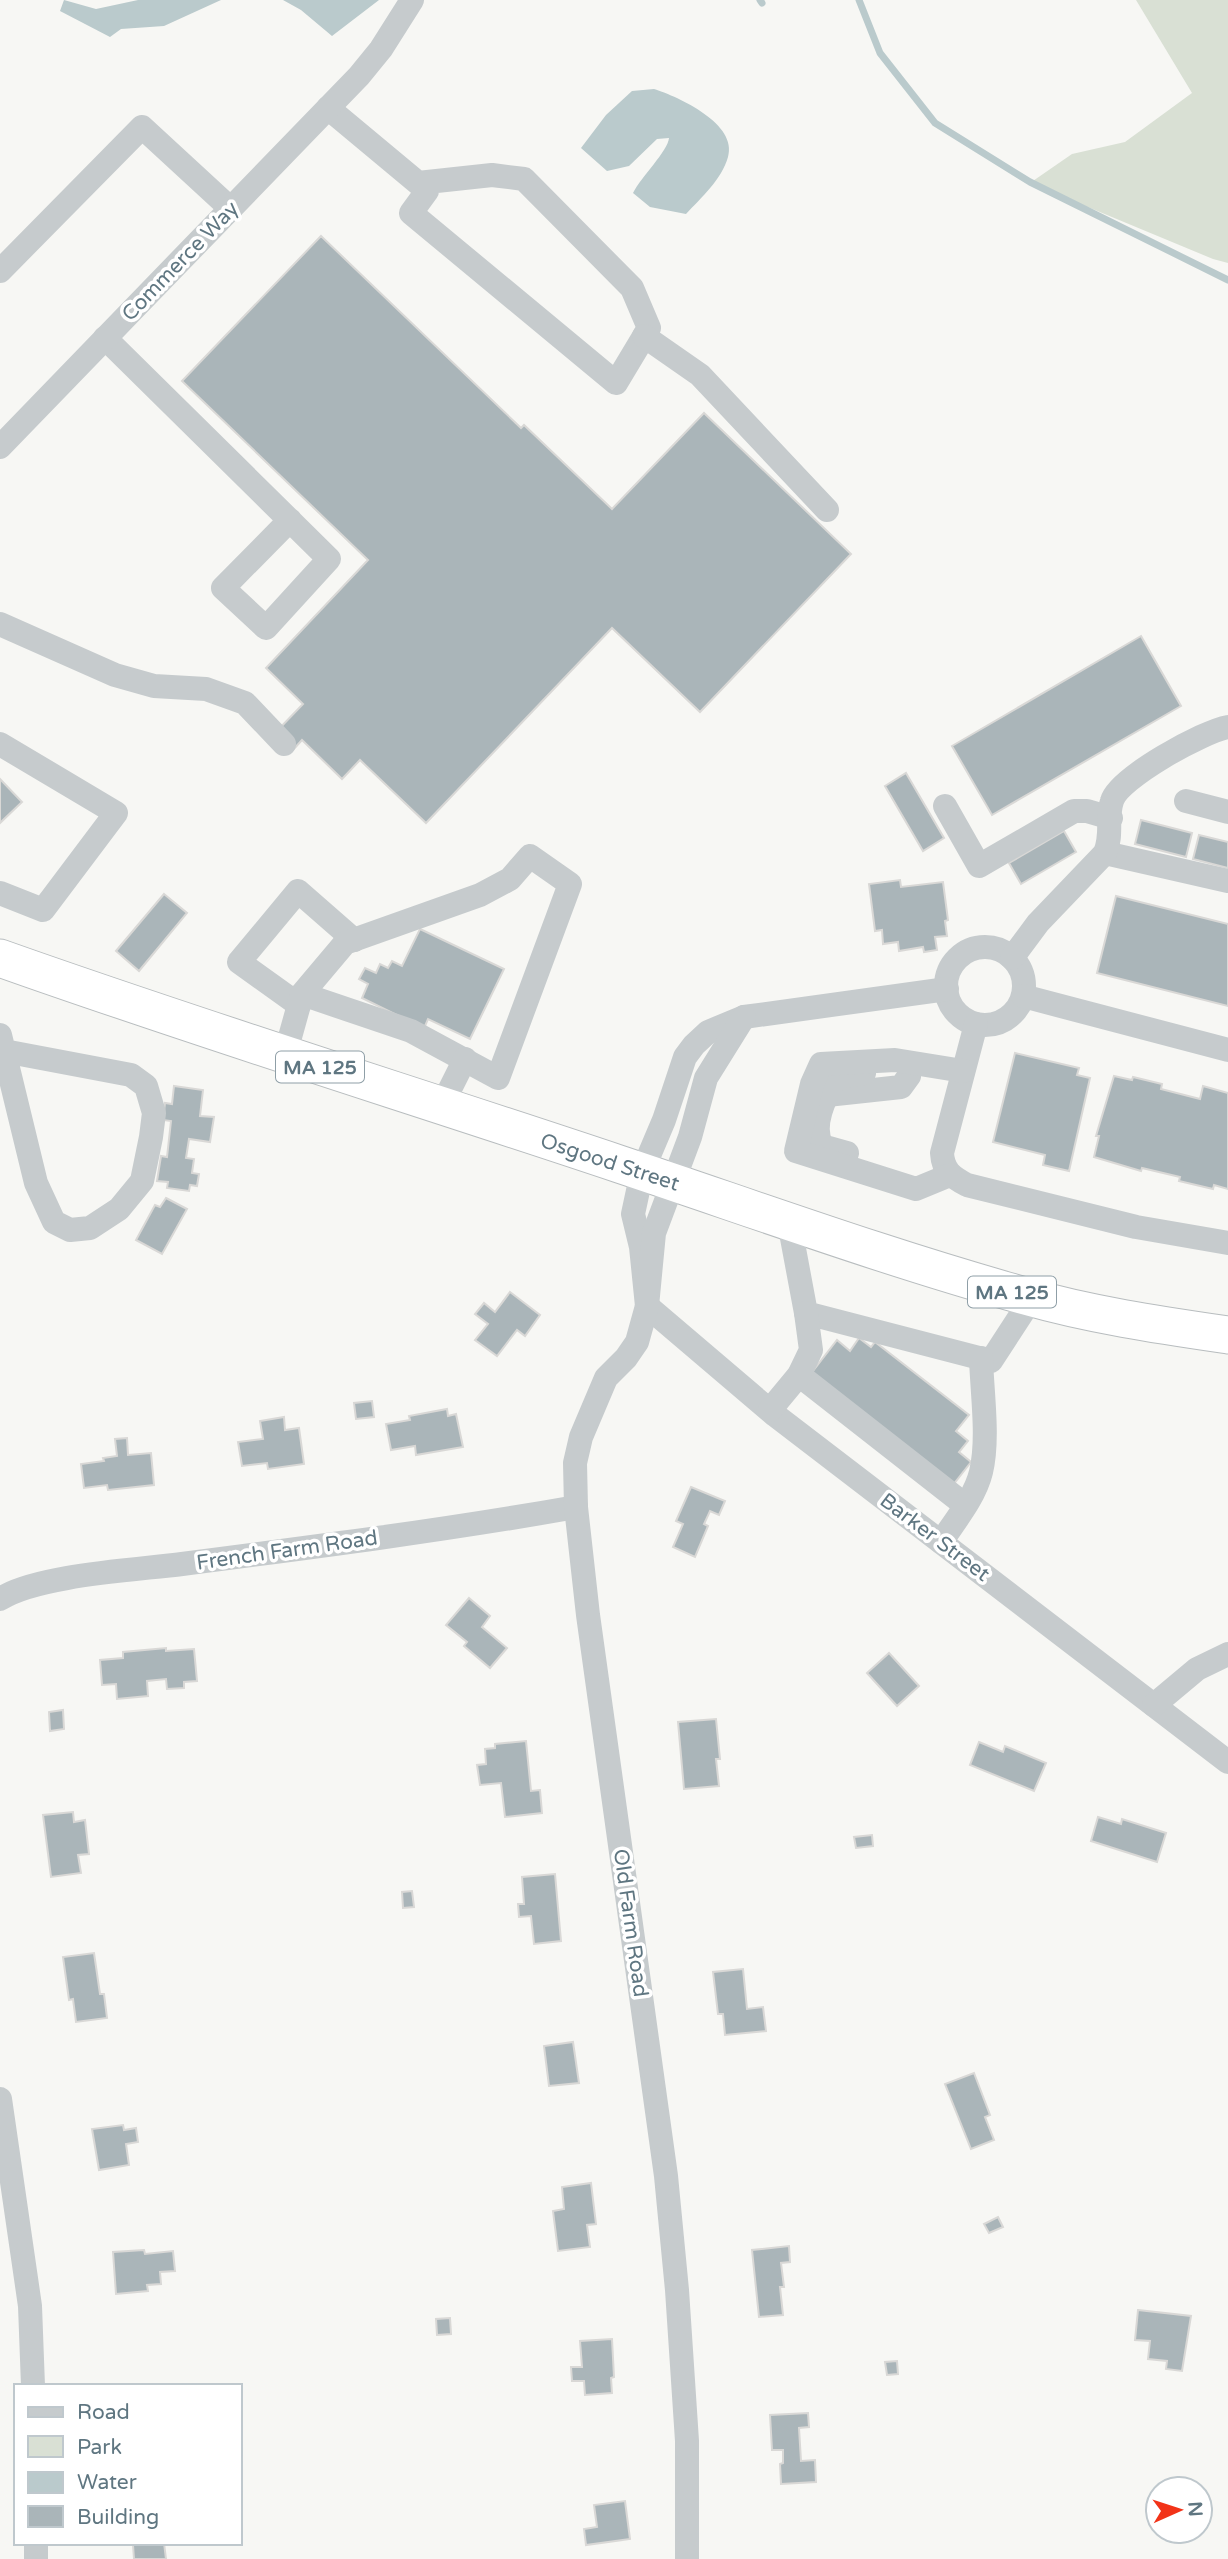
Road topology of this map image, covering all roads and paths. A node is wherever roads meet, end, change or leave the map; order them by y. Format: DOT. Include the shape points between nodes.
graph roads {
  1 [pos="412,0"];
  2 [pos="328,108"];
  3 [pos="418,183"];
  4 [pos="231,209"];
  5 [pos="0,271"];
  6 [pos="644,336"];
  7 [pos="105,338"];
  8 [pos="3,438"];
  9 [pos="827,510"];
  10 [pos="290,520"];
  11 [pos="0,624"];
  12 [pos="1228,727"];
  13 [pos="0,744"];
  14 [pos="284,744"];
  15 [pos="1186,801"];
  16 [pos="945,806"];
  17 [pos="1228,812"];
  18 [pos="1111,818"];
  19 [pos="1105,853"];
  20 [pos="1228,881"];
  21 [pos="0,893"];
  22 [pos="354,940"];
  23 [pos="0,958"];
  24 [pos="1012,958"];
  25 [pos="947,989"];
  26 [pos="1023,996"];
  27 [pos="301,999"];
  28 [pos="976,1024"];
  29 [pos="2,1043"];
  30 [pos="1228,1050"];
  31 [pos="285,1055"];
  32 [pos="465,1059"];
  33 [pos="937,1066"];
  34 [pos="963,1071"];
  35 [pos="442,1107"];
  36 [pos="950,1175"];
  37 [pos="657,1177"];
  38 [pos="927,1184"];
  39 [pos="789,1222"];
  40 [pos="1228,1243"];
  41 [pos="1032,1298"];
  42 [pos="647,1306"];
  43 [pos="806,1313"];
  44 [pos="1228,1335"];
  45 [pos="981,1358"];
  46 [pos="799,1375"];
  47 [pos="770,1410"];
  48 [pos="965,1505"];
  49 [pos="576,1507"];
  50 [pos="941,1542"];
  51 [pos="0,1598"];
  52 [pos="1228,1654"];
  53 [pos="1154,1705"];
  54 [pos="1228,1762"];
  55 [pos="0,2099"];
  56 [pos="33,2384"];
  57 [pos="687,2559"];
  1 -- 2 [label="street, Commerce Way" via="380,49"];
  2 -- 3 [label="street"];
  2 -- 4 [label="street, Commerce Way"];
  3 -- 6 [label="street" via="492,175 524,179 632,288 649,328"];
  3 -- 6 [label="street" via="428,191 411,214 616,383"];
  4 -- 5 [label="street" via="142,127"];
  4 -- 7 [label="street, Commerce Way"];
  6 -- 9 [label="street" via="700,375"];
  7 -- 8 [label="street, Commerce Way"];
  7 -- 10 [label="street"];
  11 -- 14 [label="street" via="115,675 154,686 206,689 245,703"];
  12 -- 18 [label="street" via="1188,744 1129,779 1116,792"];
  13 -- 21 [label="street" via="116,813 43,910"];
  15 -- 17 [label="street"];
  16 -- 18 [label="street" via="979,866 1074,811"];
  18 -- 19 [label="street"];
  19 -- 20 [label="street"];
  19 -- 24 [label="street" via="1038,923"];
  22 -- 27 [label="street" via="345,943"];
  22 -- 27 [label="street" via="298,891 239,962"];
  22 -- 32 [label="street" via="480,895 510,879 530,856 570,884 498,1077"];
  23 -- 31 [label="highway, Osgood Street / MA 125"];
  24 -- 25 [label="street" via="990,947 965,953 949,972"];
  24 -- 26 [label="street" via="1024,980"];
  25 -- 28 [label="street" via="954,1010"];
  25 -- 37 [label="street" via="744,1017 708,1032 685,1057 664,1120"];
  26 -- 28 [label="street" via="1012,1015 1001,1022"];
  26 -- 30 [label="street"];
  27 -- 31 [label="street"];
  27 -- 32 [label="street" via="411,1031"];
  28 -- 34 [label="street"];
  29 -- 29 [label="street" via="36,1183 54,1222 69,1230 90,1228 119,1209 142,1181 154,1113 146,1086 131,1075"];
  31 -- 35 [label="highway, Osgood Street / MA 125"];
  32 -- 35 [label="street"];
  33 -- 34 [label="street"];
  33 -- 38 [label="street" via="929,1074 909,1076 895,1070 836,1077 816,1136 821,1146 918,1174"];
  33 -- 38 [label="street" via="895,1060 821,1064 796,1151 916,1189"];
  34 -- 36 [label="street" via="942,1153"];
  35 -- 37 [label="highway, Osgood Street / MA 125"];
  36 -- 38 [label="street"];
  36 -- 40 [label="street" via="967,1185 1110,1221"];
  37 -- 39 [label="highway, Osgood Street / MA 125"];
  37 -- 42 [label="street" via="633,1214"];
  39 -- 41 [label="highway, Osgood Street / MA 125"];
  39 -- 43 [label="street"];
  41 -- 44 [label="highway, Osgood Street / MA 125" via="1121,1319"];
  41 -- 45 [label="street" via="991,1361"];
  42 -- 47 [label="street, Barker Street"];
  42 -- 49 [label="street, Old Farm Road" via="637,1342 606,1378 580,1437 575,1463"];
  43 -- 45 [label="street"];
  43 -- 46 [label="street" via="811,1350"];
  45 -- 48 [label="street" via="981,1473"];
  46 -- 47 [label="street"];
  46 -- 48 [label="street"];
  47 -- 50 [label="street, Barker Street"];
  48 -- 50 [label="street"];
  49 -- 51 [label="street, French Farm Road" via="75,1578 33,1585"];
  49 -- 57 [label="street, Old Farm Road" via="666,2176 685,2389"];
  50 -- 53 [label="street, Barker Street"];
  52 -- 53 [label="street" via="1197,1669"];
  53 -- 54 [label="street, Barker Street"];
  55 -- 56 [label="street" via="30,2306"];
}
